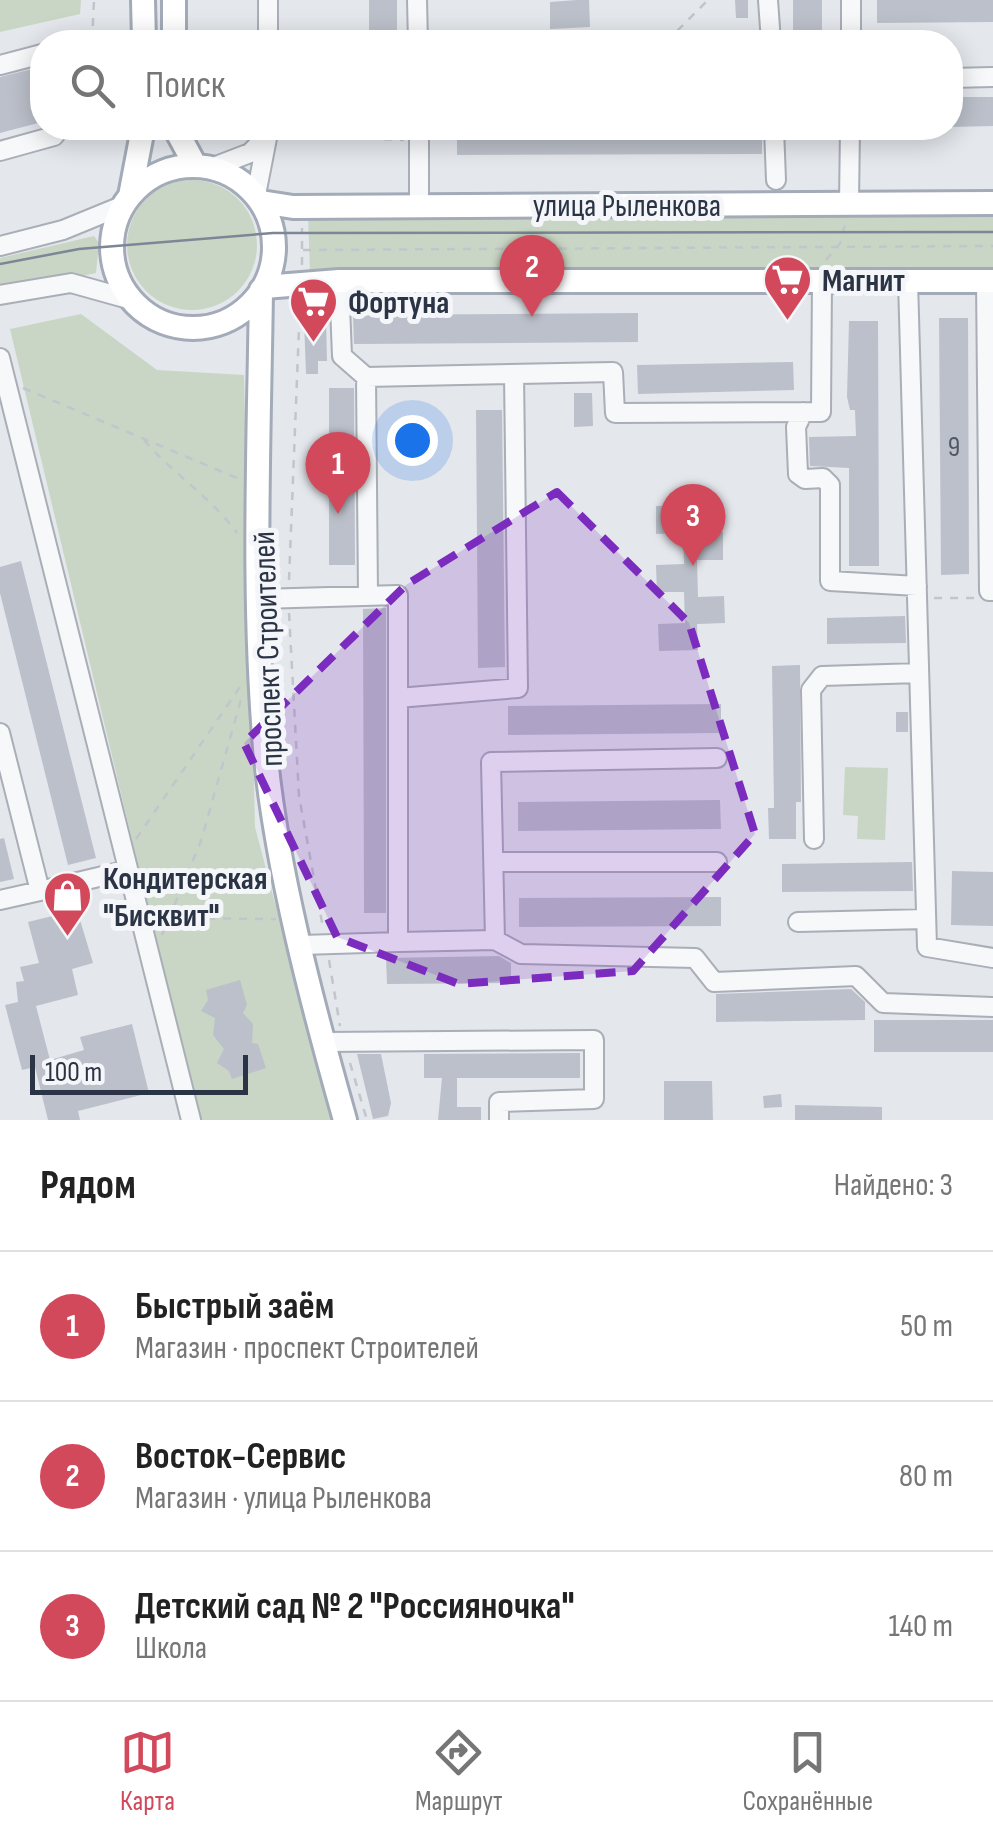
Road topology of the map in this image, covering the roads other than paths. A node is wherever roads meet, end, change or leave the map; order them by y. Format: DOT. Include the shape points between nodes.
graph roads {
  1 [pos="143,0"];
  2 [pos="174,0"];
  3 [pos="268,0"];
  4 [pos="417,0"];
  5 [pos="768,0"];
  6 [pos="851,0"];
  7 [pos="144,30"];
  8 [pos="174,30"];
  9 [pos="268,30"];
  10 [pos="418,30"];
  11 [pos="769,30"];
  12 [pos="851,30"];
  13 [pos="30,57"];
  14 [pos="0,65"];
  15 [pos="993,77"];
  16 [pos="963,78"];
  17 [pos="40,140"];
  18 [pos="140,140"];
  19 [pos="184,140"];
  20 [pos="264,140"];
  21 [pos="271,140"];
  22 [pos="419,140"];
  23 [pos="774,140"];
  24 [pos="850,140"];
  25 [pos="0,152"];
  26 [pos="203,166"];
  27 [pos="776,180"];
  28 [pos="259,199"];
  29 [pos="127,201"];
  30 [pos="993,202"];
  31 [pos="849,203"];
  32 [pos="420,206"];
  33 [pos="0,246"];
  34 [pos="338,281"];
  35 [pos="908,281"];
  36 [pos="989,281"];
  37 [pos="816,282"];
  38 [pos="262,289"];
  39 [pos="0,295"];
  40 [pos="132,300"];
  41 [pos="214,325"];
  42 [pos="0,358"];
  43 [pos="260,368"];
  44 [pos="514,374"];
  45 [pos="366,377"];
  46 [pos="803,412"];
  47 [pos="917,592"];
  48 [pos="368,595"];
  49 [pos="993,595"];
  50 [pos="260,599"];
  51 [pos="919,673"];
  52 [pos="398,698"];
  53 [pos="0,733"];
  54 [pos="716,758"];
  55 [pos="4,762"];
  56 [pos="814,840"];
  57 [pos="126,862"];
  58 [pos="494,862"];
  59 [pos="717,862"];
  60 [pos="40,891"];
  61 [pos="0,900"];
  62 [pos="926,918"];
  63 [pos="798,922"];
  64 [pos="495,940"];
  65 [pos="398,942"];
  66 [pos="314,944"];
  67 [pos="993,958"];
  68 [pos="993,1008"];
  69 [pos="334,1041"];
  70 [pos="191,1120"];
  71 [pos="345,1120"];
  72 [pos="498,1120"];
  1 -- 7 [label="main road"];
  2 -- 8 [label="main road"];
  3 -- 9 [label="street"];
  4 -- 10 [label="street"];
  5 -- 11 [label="street"];
  6 -- 12 [label="street"];
  13 -- 14 [label="street"];
  15 -- 16 [label="street"];
  17 -- 25 [label="street"];
  18 -- 29 [label="main road"];
  19 -- 26 [label="main road"];
  20 -- 26 [label="street" via="250,152"];
  21 -- 28 [label="street"];
  22 -- 32 [label="street"];
  23 -- 27 [label="street"];
  24 -- 31 [label="street"];
  26 -- 28 [label="main road" via="228,173"];
  26 -- 29 [label="main road" via="159,174"];
  28 -- 32 [label="main road, улица Рыленкова" via="303,206"];
  28 -- 38 [label="main road" via="274,240"];
  29 -- 33 [label="street" via="62,230"];
  29 -- 40 [label="main road" via="115,224 112,254"];
  30 -- 31 [label="main road, улица Рыленкова"];
  31 -- 32 [label="main road, улица Рыленкова"];
  34 -- 37 [label="main road"];
  34 -- 38 [label="main road"];
  34 -- 45 [label="street" via="342,356"];
  35 -- 36 [label="main road"];
  35 -- 37 [label="main road"];
  35 -- 47 [label="street"];
  36 -- 49 [label="street"];
  37 -- 46 [label="street" via="821,412"];
  38 -- 41 [label="main road"];
  38 -- 43 [label="main road, проспект Строителей"];
  39 -- 40 [label="street" via="71,283"];
  40 -- 41 [label="main road" via="170,324"];
  41 -- 43 [label="main road" via="234,332"];
  42 -- 57 [label="street"];
  43 -- 50 [label="main road, проспект Строителей"];
  44 -- 45 [label="street"];
  44 -- 46 [label="street" via="613,372 615,413"];
  44 -- 52 [label="street" via="518,688"];
  45 -- 48 [label="street"];
  46 -- 47 [label="street" via="796,427 798,474 830,485 830,581"];
  47 -- 51 [label="street"];
  48 -- 50 [label="street"];
  48 -- 52 [label="street" via="398,595"];
  50 -- 66 [label="main road, проспект Строителей" via="265,750"];
  51 -- 56 [label="street" via="816,681"];
  51 -- 62 [label="street"];
  52 -- 65 [label="street"];
  53 -- 55 [label="street"];
  54 -- 58 [label="street" via="491,762"];
  55 -- 60 [label="street"];
  57 -- 60 [label="street"];
  57 -- 70 [label="street"];
  58 -- 59 [label="street"];
  58 -- 64 [label="street"];
  60 -- 61 [label="street"];
  62 -- 63 [label="street"];
  62 -- 67 [label="street" via="927,947"];
  64 -- 65 [label="street"];
  64 -- 68 [label="street" via="522,954 695,958 714,982 856,976 883,1003"];
  65 -- 66 [label="street"];
  66 -- 69 [label="main road, проспект Строителей"];
  69 -- 71 [label="main road, проспект Строителей"];
  69 -- 72 [label="street" via="594,1040 594,1099 499,1102"];
}
